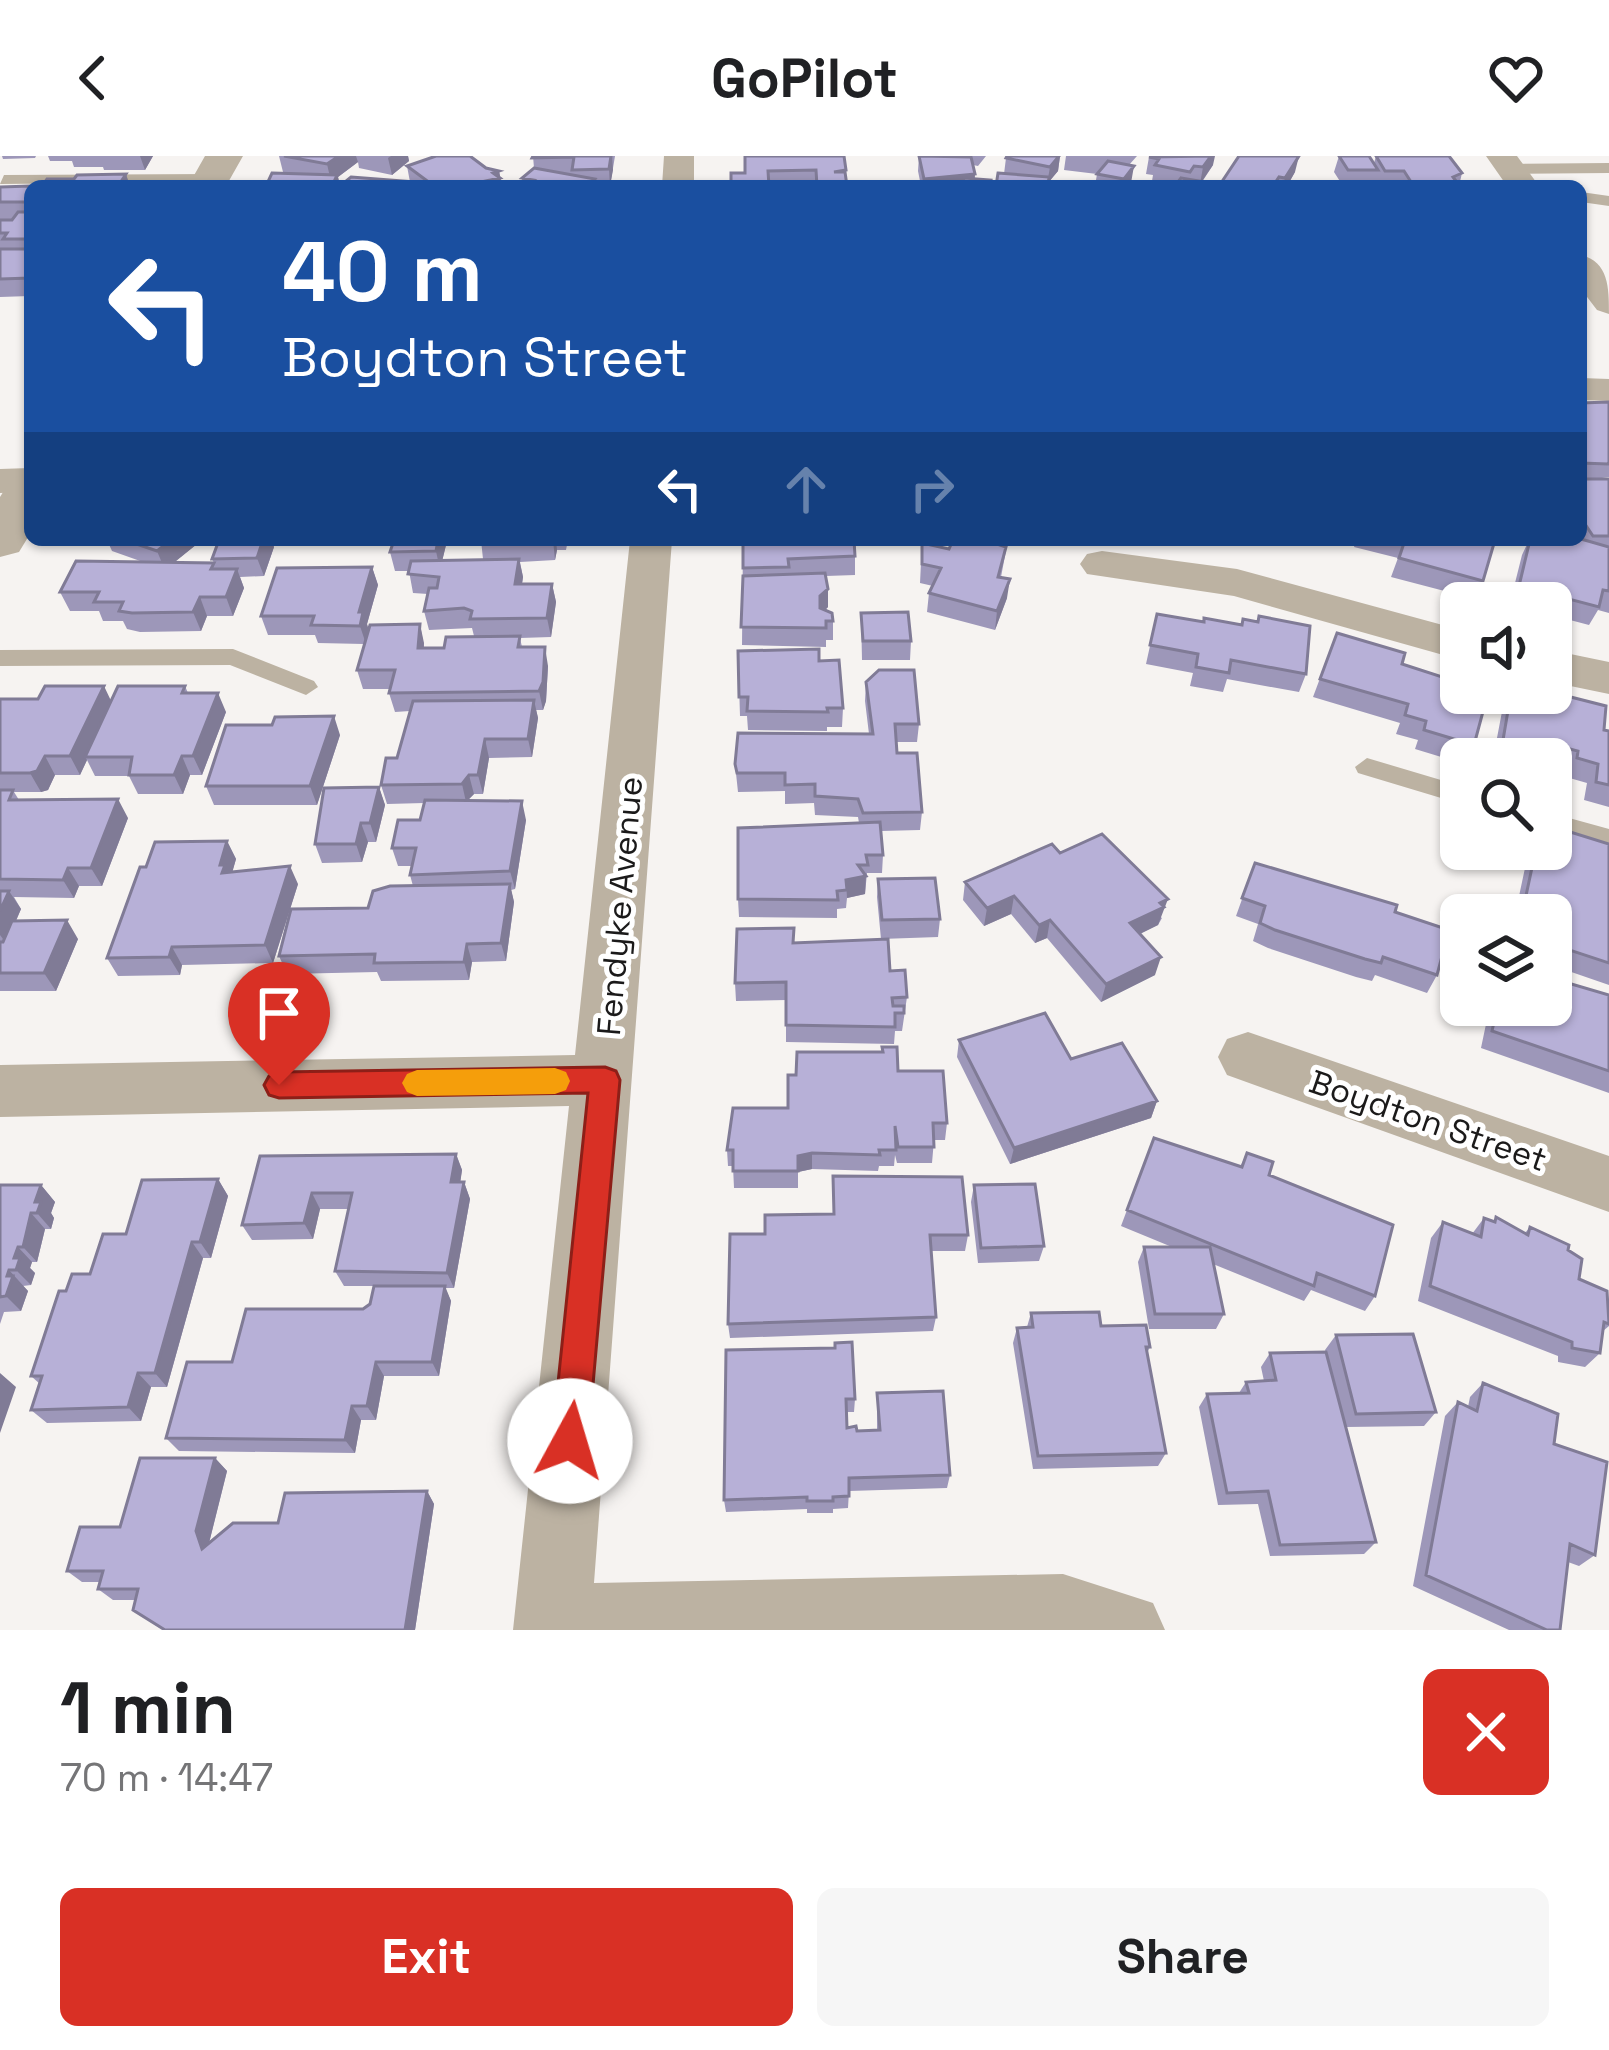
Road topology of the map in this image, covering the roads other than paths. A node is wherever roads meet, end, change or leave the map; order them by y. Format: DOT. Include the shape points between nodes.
graph roads {
  1 [pos="1609,168"];
  2 [pos="1512,170"];
  3 [pos="214,174"];
  4 [pos="4,180"];
  5 [pos="1587,273"];
  6 [pos="1609,303"];
  7 [pos="24,495"];
  8 [pos="0,541"];
  9 [pos="650,546"];
  10 [pos="1102,564"];
  11 [pos="1440,639"];
  12 [pos="0,658"];
  13 [pos="1572,670"];
  14 [pos="1609,678"];
  15 [pos="306,687"];
  16 [pos="1367,767"];
  17 [pos="1440,789"];
  18 [pos="1572,828"];
  19 [pos="1609,839"];
  20 [pos="1248,1057"];
  21 [pos="605,1080"];
  22 [pos="0,1090"];
  23 [pos="1609,1184"];
  24 [pos="553,1626"];
  25 [pos="1126,1630"];
  1 -- 2 [label="lane"];
  3 -- 4 [label="lane"];
  5 -- 6 [label="street"];
  7 -- 8 [label="street"];
  9 -- 21 [label="street, Fendyke Avenue"];
  10 -- 11 [label="street" via="1237,584"];
  12 -- 15 [label="lane" via="233,657"];
  13 -- 14 [label="street"];
  16 -- 17 [label="lane"];
  18 -- 19 [label="lane"];
  20 -- 23 [label="street, Boydton Street"];
  21 -- 22 [label="street"];
  21 -- 24 [label="street, Fendyke Avenue"];
  24 -- 25 [label="street" via="1063,1612"];
}
